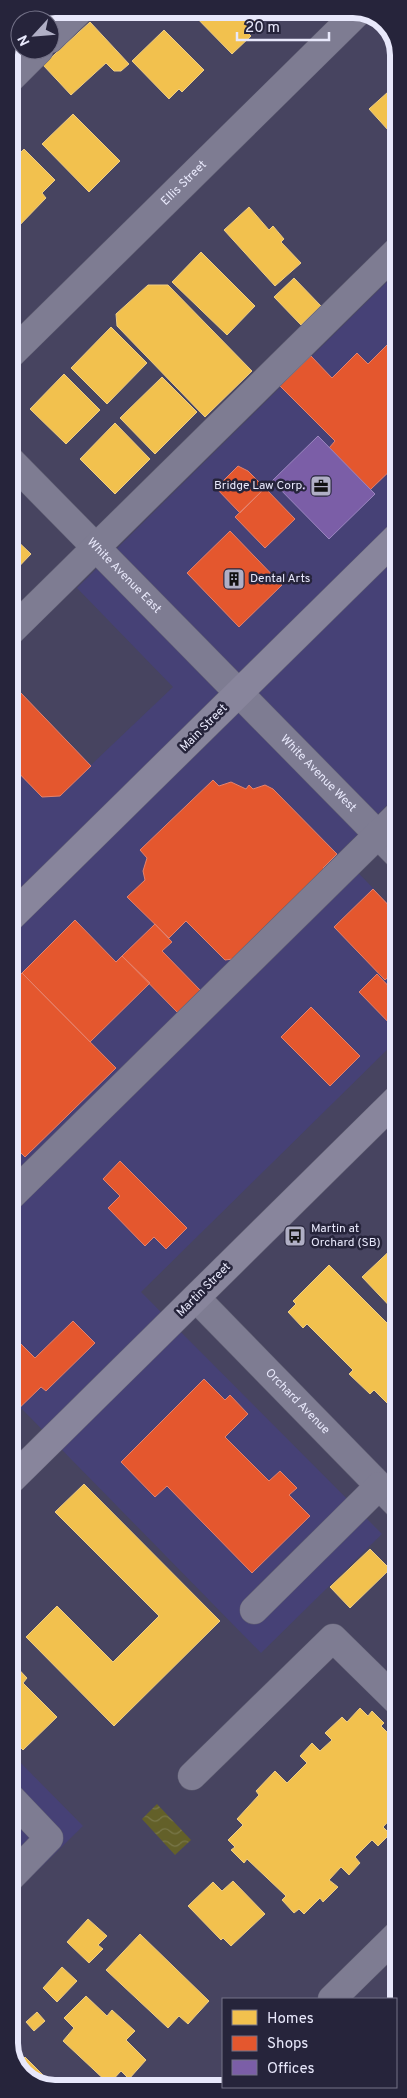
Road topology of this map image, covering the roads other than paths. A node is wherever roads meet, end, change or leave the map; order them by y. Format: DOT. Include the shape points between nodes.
graph roads {
  1 [pos="72,18"];
  2 [pos="352,18"];
  3 [pos="60,29"];
  4 [pos="29,60"];
  5 [pos="18,71"];
  6 [pos="389,259"];
  7 [pos="18,347"];
  8 [pos="18,469"];
  9 [pos="389,545"];
  10 [pos="96,548"];
  11 [pos="18,624"];
  12 [pos="239,693"];
  13 [pos="389,824"];
  14 [pos="378,835"];
  15 [pos="389,846"];
  16 [pos="18,911"];
  17 [pos="390,1106"];
  18 [pos="18,1189"];
  19 [pos="196,1298"];
  20 [pos="18,1473"];
  21 [pos="389,1496"];
  22 [pos="254,1610"];
  23 [pos="390,1694"];
  24 [pos="192,1776"];
  25 [pos="18,1805"];
  26 [pos="18,1870"];
  27 [pos="390,1944"];
  28 [pos="333,1998"];
  1 -- 3 [label="street"];
  2 -- 7 [label="street, Ellis Street"];
  4 -- 5 [label="street"];
  6 -- 10 [label="street"];
  8 -- 10 [label="street, White Avenue East"];
  9 -- 12 [label="main road, Main Street"];
  10 -- 11 [label="street"];
  10 -- 12 [label="street, White Avenue East"];
  12 -- 14 [label="street, White Avenue West"];
  12 -- 16 [label="main road, Main Street"];
  13 -- 14 [label="street"];
  14 -- 15 [label="street, White Avenue West"];
  14 -- 18 [label="street"];
  17 -- 19 [label="main road, Martin Street"];
  19 -- 20 [label="main road, Martin Street"];
  19 -- 21 [label="street, Orchard Avenue"];
  21 -- 22 [label="street"];
  23 -- 24 [label="street" via="333,1638"];
  25 -- 26 [label="street" via="49,1838"];
  27 -- 28 [label="street"];
}
